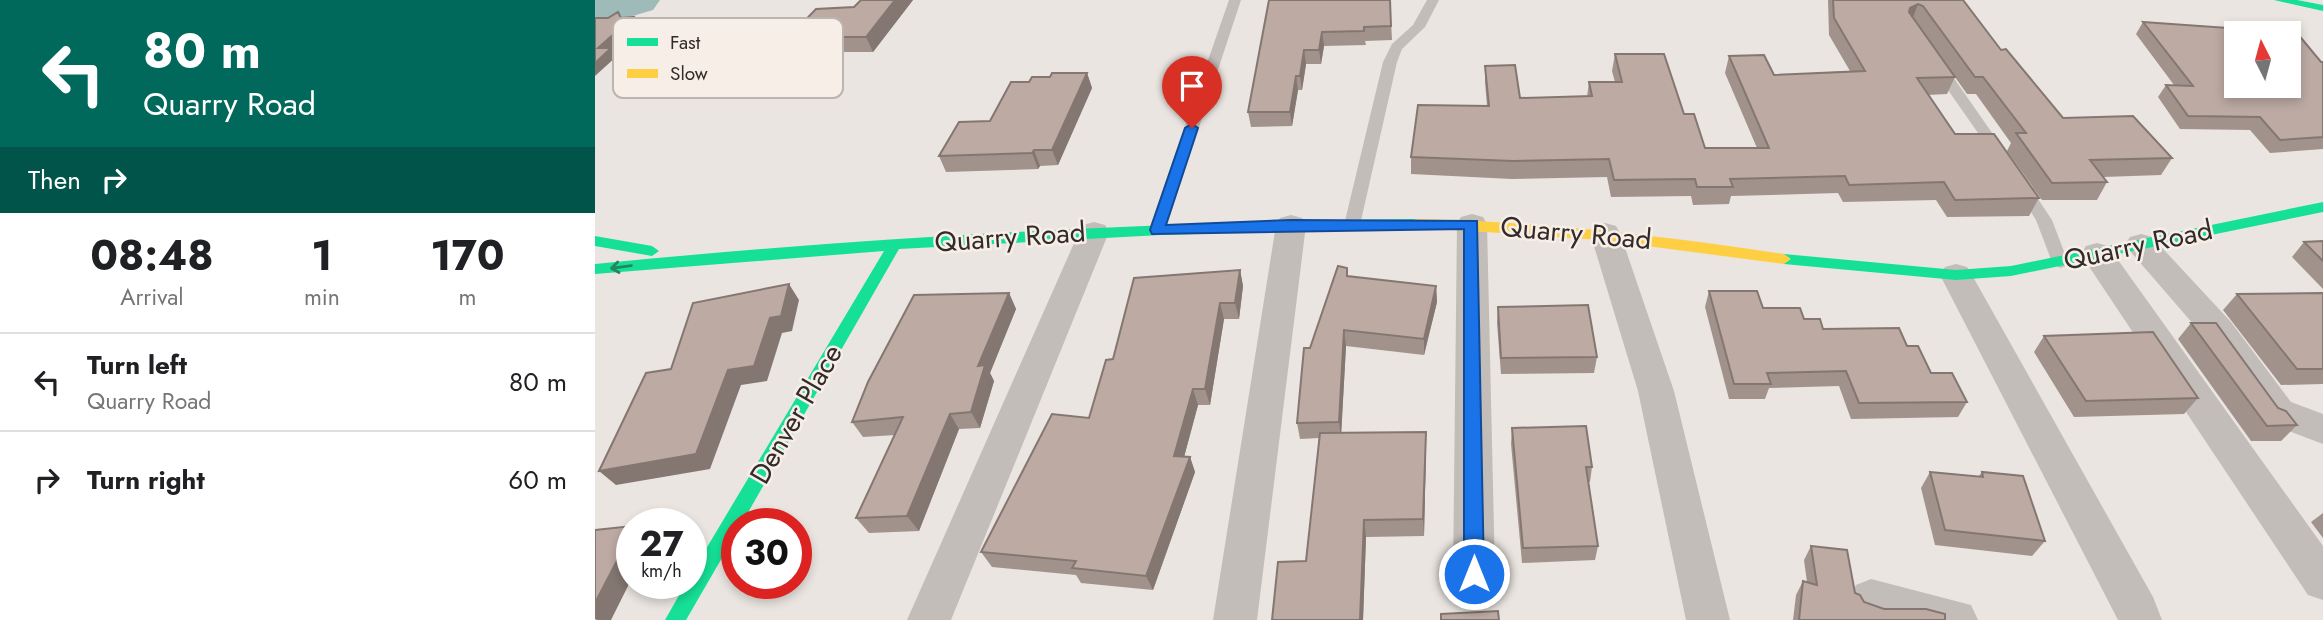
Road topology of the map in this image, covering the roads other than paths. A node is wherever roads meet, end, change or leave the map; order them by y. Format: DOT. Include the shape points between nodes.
graph roads {
  1 [pos="1235,0"];
  2 [pos="1433,0"];
  3 [pos="2279,0"];
  4 [pos="2323,8"];
  5 [pos="1927,50"];
  6 [pos="2323,207"];
  7 [pos="1472,224"];
  8 [pos="1291,225"];
  9 [pos="1352,225"];
  10 [pos="1157,230"];
  11 [pos="1094,232"];
  12 [pos="1605,233"];
  13 [pos="595,241"];
  14 [pos="895,244"];
  15 [pos="2141,244"];
  16 [pos="2097,254"];
  17 [pos="695,258"];
  18 [pos="2060,262"];
  19 [pos="595,269"];
  20 [pos="1956,275"];
  21 [pos="2323,429"];
  22 [pos="1474,574"];
  23 [pos="2323,581"];
  24 [pos="1871,599"];
  25 [pos="675,620"];
  26 [pos="929,620"];
  27 [pos="1235,620"];
  28 [pos="1709,620"];
  29 [pos="1956,620"];
  30 [pos="2140,620"];
  1 -- 10 [label="lane"];
  2 -- 9 [label="lane" via="1390,62"];
  3 -- 4 [label="main road"];
  5 -- 18 [label="lane" via="2044,220"];
  6 -- 15 [label="main road, Quarry Road"];
  7 -- 9 [label="main road, Quarry Road"];
  7 -- 12 [label="main road, Quarry Road"];
  7 -- 22 [label="street"];
  8 -- 9 [label="main road, Quarry Road"];
  8 -- 10 [label="main road, Quarry Road"];
  8 -- 27 [label="street"];
  10 -- 11 [label="main road, Quarry Road"];
  11 -- 14 [label="main road, Quarry Road"];
  11 -- 26 [label="street"];
  12 -- 20 [label="main road, Quarry Road" via="1807,262"];
  12 -- 28 [label="street" via="1657,391"];
  13 -- 17 [label="main road, Quarry Road"];
  14 -- 17 [label="main road, Quarry Road"];
  14 -- 25 [label="main road, Denver Place"];
  15 -- 16 [label="main road, Quarry Road"];
  15 -- 21 [label="street" via="2219,331 2279,412"];
  16 -- 18 [label="main road, Quarry Road"];
  16 -- 23 [label="street"];
  17 -- 19 [label="main road, Quarry Road, one-way"];
  18 -- 20 [label="main road, Quarry Road"];
  20 -- 30 [label="street"];
  24 -- 29 [label="street"];
}
